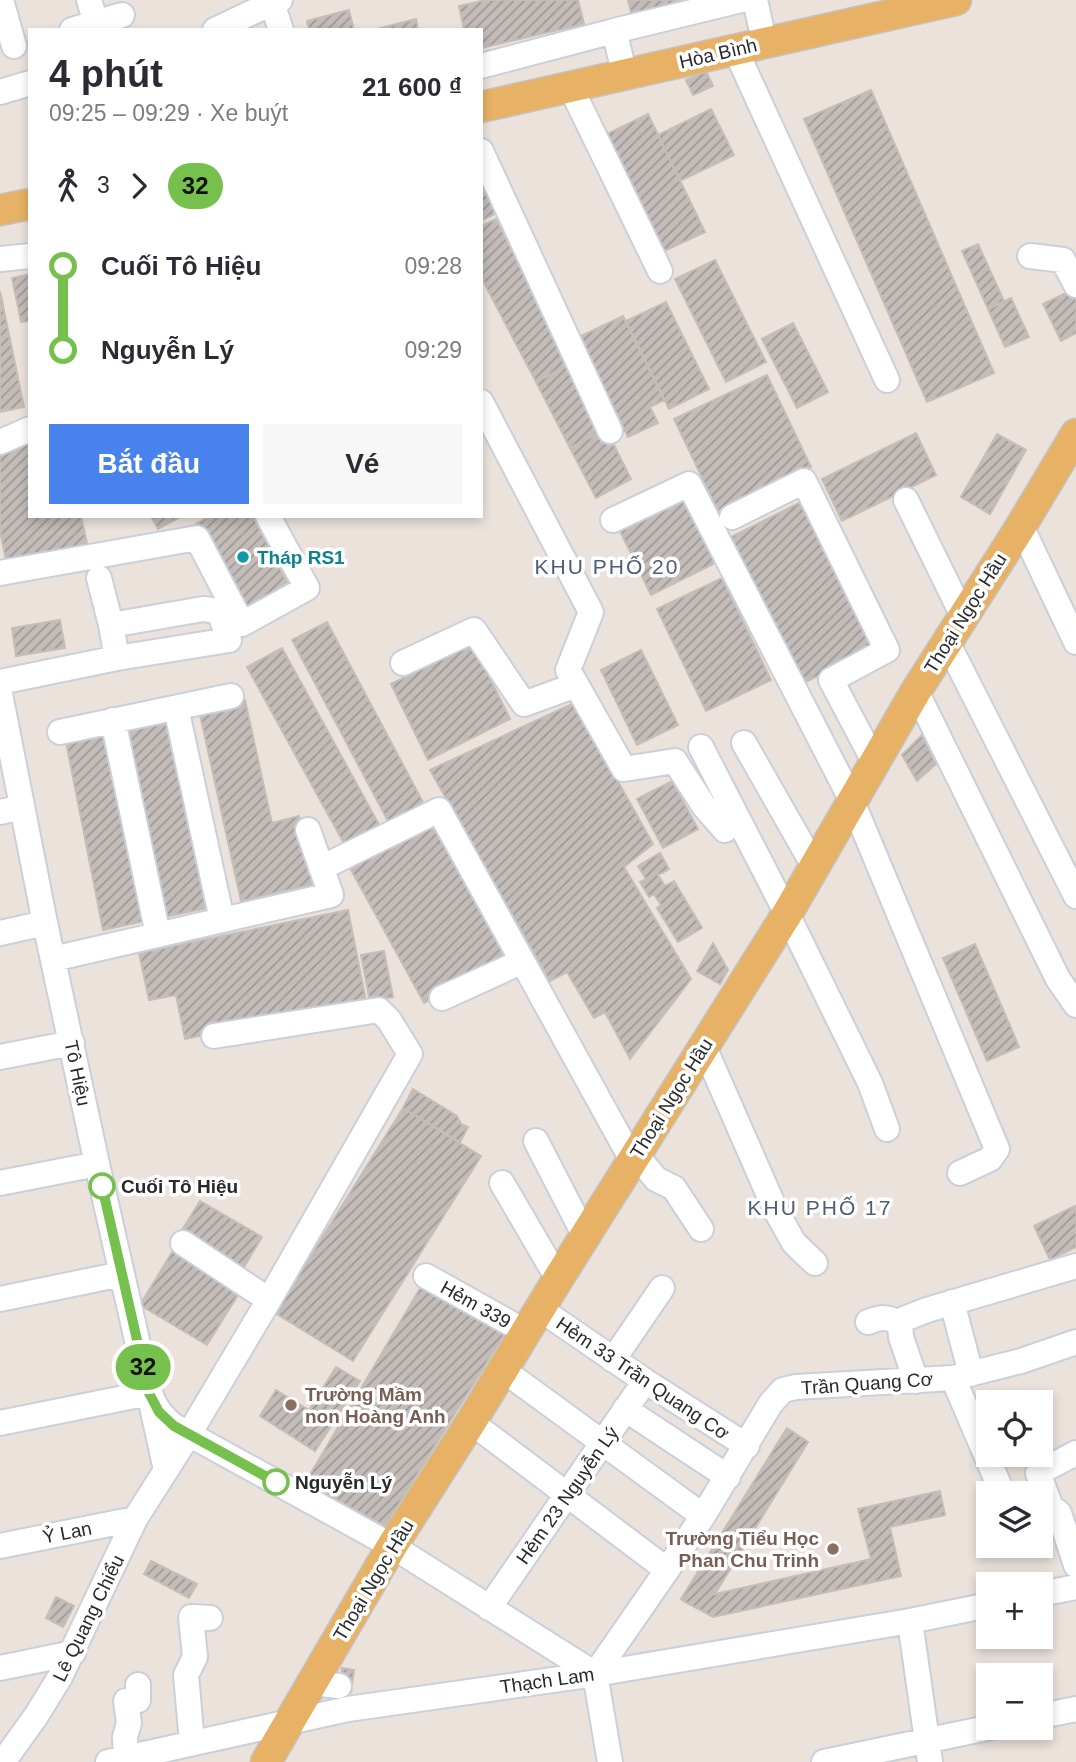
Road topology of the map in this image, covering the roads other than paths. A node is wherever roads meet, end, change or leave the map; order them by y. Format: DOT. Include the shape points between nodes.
graph roads {
  1 [pos="1,0"];
  2 [pos="741,0"];
  3 [pos="881,0"];
  4 [pos="956,0"];
  5 [pos="274,1"];
  6 [pos="92,11"];
  7 [pos="122,15"];
  8 [pos="760,23"];
  9 [pos="74,28"];
  10 [pos="219,28"];
  11 [pos="281,28"];
  12 [pos="617,45"];
  13 [pos="15,46"];
  14 [pos="735,49"];
  15 [pos="483,66"];
  16 [pos="28,84"];
  17 [pos="570,86"];
  18 [pos="483,89"];
  19 [pos="0,92"];
  20 [pos="483,107"];
  21 [pos="483,155"];
  22 [pos="28,189"];
  23 [pos="0,195"];
  24 [pos="28,204"];
  25 [pos="0,210"];
  26 [pos="28,256"];
  27 [pos="1030,256"];
  28 [pos="0,259"];
  29 [pos="660,271"];
  30 [pos="1076,285"];
  31 [pos="887,380"];
  32 [pos="483,406"];
  33 [pos="28,430"];
  34 [pos="610,431"];
  35 [pos="1076,433"];
  36 [pos="0,442"];
  37 [pos="906,500"];
  38 [pos="732,517"];
  39 [pos="269,518"];
  40 [pos="613,520"];
  41 [pos="1021,526"];
  42 [pos="0,573"];
  43 [pos="99,579"];
  44 [pos="963,616"];
  45 [pos="111,625"];
  46 [pos="947,642"];
  47 [pos="1076,642"];
  48 [pos="117,658"];
  49 [pos="403,663"];
  50 [pos="0,682"];
  51 [pos="576,685"];
  52 [pos="916,691"];
  53 [pos="0,694"];
  54 [pos="231,696"];
  55 [pos="176,708"];
  56 [pos="113,720"];
  57 [pos="60,732"];
  58 [pos="744,743"];
  59 [pos="701,747"];
  60 [pos="875,763"];
  61 [pos="852,801"];
  62 [pos="11,809"];
  63 [pos="308,830"];
  64 [pos="725,830"];
  65 [pos="814,866"];
  66 [pos="321,868"];
  67 [pos="1076,895"];
  68 [pos="787,914"];
  69 [pos="222,920"];
  70 [pos="45,923"];
  71 [pos="0,933"];
  72 [pos="158,935"];
  73 [pos="53,959"];
  74 [pos="521,961"];
  75 [pos="442,998"];
  76 [pos="1076,1005"];
  77 [pos="214,1036"];
  78 [pos="72,1042"];
  79 [pos="704,1047"];
  80 [pos="0,1057"];
  81 [pos="887,1129"];
  82 [pos="536,1140"];
  83 [pos="634,1158"];
  84 [pos="97,1164"];
  85 [pos="960,1172"];
  86 [pos="0,1183"];
  87 [pos="502,1183"];
  88 [pos="701,1228"];
  89 [pos="585,1236"];
  90 [pos="183,1243"];
  91 [pos="815,1263"];
  92 [pos="1076,1266"];
  93 [pos="122,1274"];
  94 [pos="426,1276"];
  95 [pos="558,1279"];
  96 [pos="662,1288"];
  97 [pos="0,1299"];
  98 [pos="269,1300"];
  99 [pos="952,1303"];
  100 [pos="533,1321"];
  101 [pos="868,1322"];
  102 [pos="900,1324"];
  103 [pos="1076,1342"];
  104 [pos="613,1360"];
  105 [pos="503,1370"];
  106 [pos="962,1376"];
  107 [pos="645,1381"];
  108 [pos="916,1381"];
  109 [pos="149,1393"];
  110 [pos="625,1409"];
  111 [pos="471,1422"];
  112 [pos="0,1423"];
  113 [pos="189,1434"];
  114 [pos="603,1443"];
  115 [pos="747,1446"];
  116 [pos="1076,1453"];
  117 [pos="166,1470"];
  118 [pos="728,1477"];
  119 [pos="998,1481"];
  120 [pos="568,1495"];
  121 [pos="703,1516"];
  122 [pos="135,1519"];
  123 [pos="0,1546"];
  124 [pos="385,1548"];
  125 [pos="1076,1565"];
  126 [pos="667,1570"];
  127 [pos="1076,1587"];
  128 [pos="1053,1592"];
  129 [pos="489,1608"];
  130 [pos="976,1608"];
  131 [pos="209,1618"];
  132 [pos="910,1621"];
  133 [pos="73,1653"];
  134 [pos="0,1668"];
  135 [pos="595,1674"];
  136 [pos="138,1685"];
  137 [pos="337,1692"];
  138 [pos="1076,1709"];
  139 [pos="1053,1714"];
  140 [pos="976,1733"];
  141 [pos="273,1739"];
  142 [pos="192,1743"];
  143 [pos="928,1752"];
  144 [pos="117,1760"];
  145 [pos="3,1762"];
  146 [pos="610,1762"];
  147 [pos="824,1762"];
  1 -- 13 [label="street"];
  2 -- 12 [label="street"];
  3 -- 8 [label="main road, Hòa Bình"];
  4 -- 8 [label="main road, Hòa Bình"];
  5 -- 10 [label="street"];
  5 -- 11 [label="street"];
  6 -- 7 [label="street"];
  6 -- 9 [label="street"];
  8 -- 12 [label="main road, Hòa Bình"];
  8 -- 14 [label="main road, Hòa Bình"];
  12 -- 15 [label="street"];
  12 -- 18 [label="main road, Hòa Bình"];
  14 -- 17 [label="main road, Hòa Bình"];
  14 -- 31 [label="street"];
  16 -- 19 [label="street"];
  17 -- 20 [label="main road, Hòa Bình"];
  17 -- 29 [label="street"];
  21 -- 34 [label="street"];
  22 -- 23 [label="main road"];
  24 -- 25 [label="main road"];
  26 -- 28 [label="street"];
  27 -- 30 [label="street" via="1063,260"];
  32 -- 51 [label="street" via="591,612 568,670"];
  33 -- 36 [label="street"];
  35 -- 41 [label="main road, Thoại Ngọc Hầu"];
  37 -- 44 [label="street"];
  38 -- 60 [label="street" via="804,481 887,649 831,680"];
  39 -- 42 [label="street" via="307,587 242,624 197,538"];
  40 -- 61 [label="street" via="689,484"];
  41 -- 44 [label="main road, Thoại Ngọc Hầu"];
  41 -- 47 [label="street"];
  43 -- 45 [label="street"];
  44 -- 46 [label="main road, Thoại Ngọc Hầu"];
  45 -- 48 [label="street"];
  45 -- 48 [label="street" via="203,609 219,611 229,640"];
  46 -- 52 [label="main road, Thoại Ngọc Hầu"];
  46 -- 67 [label="street"];
  48 -- 50 [label="street"];
  49 -- 51 [label="street" via="474,630 524,704"];
  51 -- 64 [label="street" via="624,769 675,761"];
  52 -- 60 [label="main road, Thoại Ngọc Hầu"];
  52 -- 76 [label="street" via="1058,979"];
  53 -- 62 [label="street, Tô Hiệu"];
  54 -- 55 [label="street"];
  55 -- 56 [label="street"];
  55 -- 69 [label="street"];
  56 -- 57 [label="street"];
  56 -- 72 [label="street"];
  58 -- 65 [label="street"];
  59 -- 68 [label="street"];
  60 -- 61 [label="main road, Thoại Ngọc Hầu"];
  61 -- 65 [label="main road, Thoại Ngọc Hầu"];
  61 -- 85 [label="street" via="997,1150 990,1159"];
  62 -- 70 [label="street, Tô Hiệu"];
  63 -- 66 [label="street"];
  65 -- 68 [label="main road, Thoại Ngọc Hầu"];
  66 -- 69 [label="street" via="331,895"];
  66 -- 74 [label="street" via="439,810"];
  68 -- 79 [label="main road, Thoại Ngọc Hầu"];
  68 -- 81 [label="street" via="870,1083"];
  69 -- 72 [label="street"];
  70 -- 71 [label="street"];
  70 -- 73 [label="street, Tô Hiệu"];
  72 -- 73 [label="street"];
  73 -- 78 [label="street, Tô Hiệu"];
  74 -- 75 [label="street"];
  74 -- 83 [label="street"];
  77 -- 98 [label="street, Lê Quang Chiểu" via="379,1010 410,1054"];
  78 -- 80 [label="street"];
  78 -- 84 [label="street, Tô Hiệu"];
  79 -- 83 [label="main road, Thoại Ngọc Hầu"];
  79 -- 91 [label="street" via="781,1221 793,1243"];
  82 -- 89 [label="street"];
  83 -- 88 [label="street" via="656,1180 674,1188"];
  83 -- 89 [label="main road, Thoại Ngọc Hầu"];
  84 -- 86 [label="street"];
  84 -- 93 [label="street, Tô Hiệu"];
  87 -- 95 [label="street"];
  89 -- 95 [label="main road, Thoại Ngọc Hầu"];
  90 -- 98 [label="street"];
  92 -- 99 [label="street"];
  93 -- 97 [label="street"];
  93 -- 109 [label="street, Tô Hiệu"];
  94 -- 100 [label="street, Hẻm 339"];
  95 -- 100 [label="main road, Thoại Ngọc Hầu"];
  96 -- 104 [label="street"];
  98 -- 113 [label="street, Lê Quang Chiểu"];
  99 -- 102 [label="street" via="910,1316"];
  99 -- 106 [label="street"];
  100 -- 104 [label="street, Hẻm 33 Trần Quang Cơ"];
  100 -- 105 [label="main road, Thoại Ngọc Hầu"];
  101 -- 102 [label="street" via="881,1317"];
  102 -- 108 [label="street"];
  103 -- 106 [label="street, Trần Quang Cơ"];
  104 -- 107 [label="street, Hẻm 33 Trần Quang Cơ"];
  105 -- 111 [label="main road, Thoại Ngọc Hầu"];
  105 -- 114 [label="street"];
  106 -- 108 [label="street, Trần Quang Cơ"];
  106 -- 119 [label="street"];
  107 -- 110 [label="street, Hẻm 23 Nguyễn Lý"];
  107 -- 115 [label="street, Hẻm 33 Trần Quang Cơ"];
  108 -- 115 [label="street, Trần Quang Cơ" via="783,1390"];
  109 -- 112 [label="street"];
  109 -- 113 [label="street, Tô Hiệu" via="165,1419"];
  109 -- 117 [label="street"];
  110 -- 114 [label="street, Hẻm 23 Nguyễn Lý"];
  110 -- 118 [label="street"];
  111 -- 120 [label="street"];
  111 -- 124 [label="main road, Thoại Ngọc Hầu"];
  113 -- 117 [label="street, Lê Quang Chiểu"];
  113 -- 124 [label="street"];
  114 -- 120 [label="street, Hẻm 23 Nguyễn Lý"];
  114 -- 121 [label="street"];
  115 -- 118 [label="street, Trần Quang Cơ"];
  116 -- 125 [label="street" via="1038,1473 1051,1507 1059,1513"];
  117 -- 122 [label="street, Lê Quang Chiểu"];
  118 -- 121 [label="street, Trần Quang Cơ"];
  120 -- 126 [label="street"];
  120 -- 129 [label="street, Hẻm 23 Nguyễn Lý"];
  121 -- 126 [label="street, Trần Quang Cơ"];
  122 -- 123 [label="street, Ỷ Lan"];
  122 -- 133 [label="street, Lê Quang Chiểu"];
  124 -- 129 [label="street"];
  124 -- 137 [label="main road, Thoại Ngọc Hầu"];
  126 -- 135 [label="street, Trần Quang Cơ"];
  127 -- 128 [label="street"];
  129 -- 135 [label="street"];
  130 -- 132 [label="street, Thạch Lam"];
  131 -- 142 [label="street" via="191,1617 195,1657 186,1675"];
  132 -- 135 [label="street, Thạch Lam"];
  132 -- 143 [label="street"];
  133 -- 134 [label="street"];
  133 -- 145 [label="street, Lê Quang Chiểu"];
  135 -- 137 [label="street, Thạch Lam"];
  135 -- 146 [label="street"];
  136 -- 144 [label="street" via="138,1700 126,1701 129,1723"];
  137 -- 141 [label="main road, Thoại Ngọc Hầu"];
  137 -- 141 [label="street, Thạch Lam"];
  138 -- 139 [label="street"];
  140 -- 143 [label="street"];
  141 -- 142 [label="street, Thạch Lam"];
  142 -- 144 [label="street, Thạch Lam"];
  143 -- 147 [label="street"];
}
